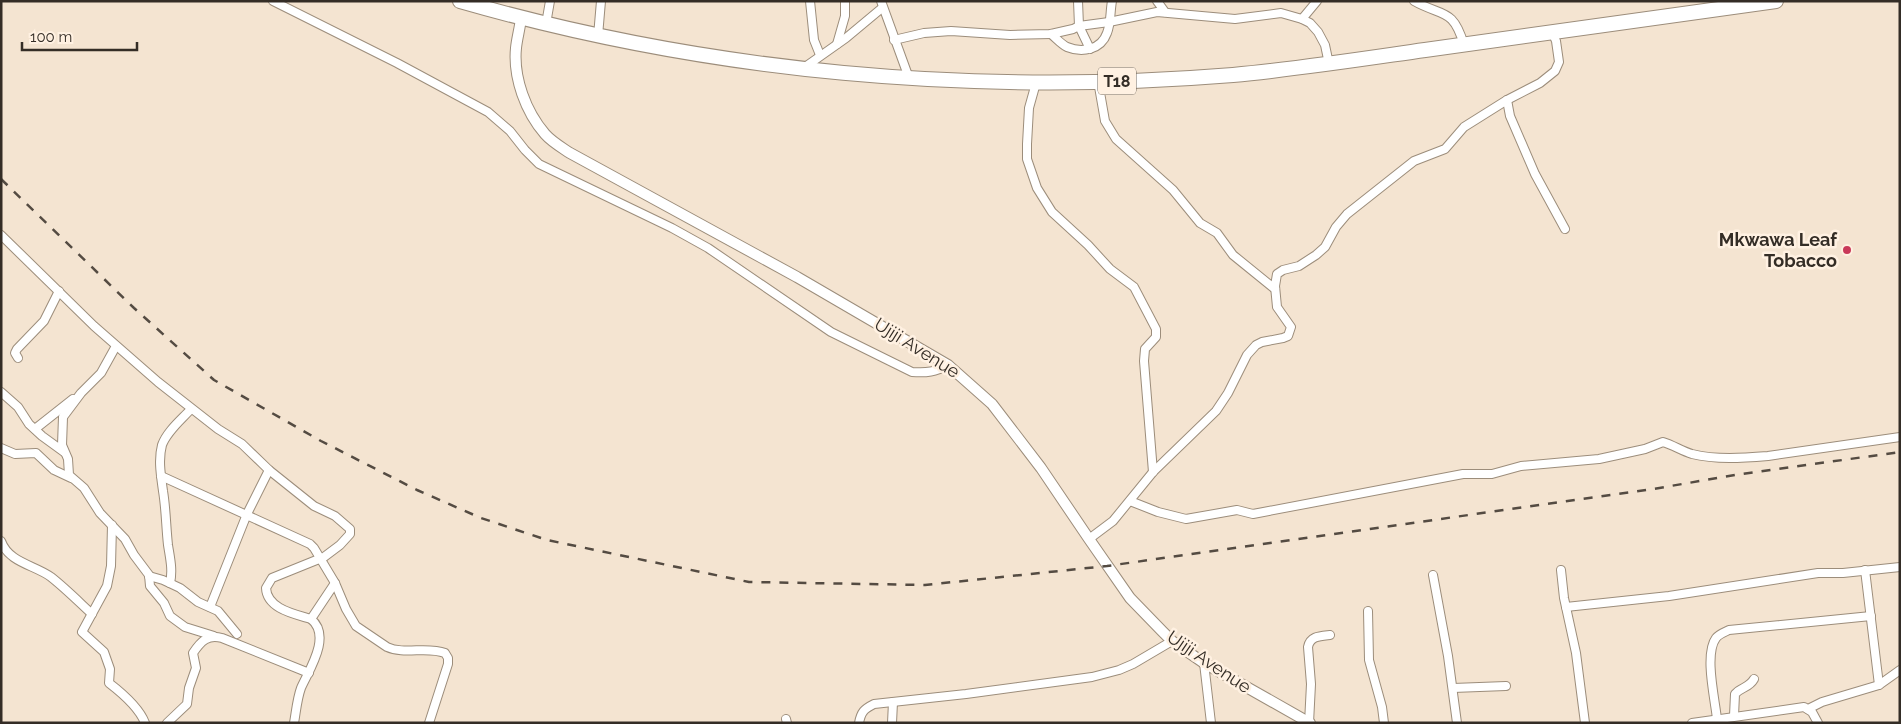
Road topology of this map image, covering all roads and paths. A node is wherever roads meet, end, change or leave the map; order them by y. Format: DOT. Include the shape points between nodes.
graph roads {
  1 [pos="273,1"];
  2 [pos="460,1"];
  3 [pos="550,1"];
  4 [pos="601,1"];
  5 [pos="810,1"];
  6 [pos="845,1"];
  7 [pos="1078,1"];
  8 [pos="1112,1"];
  9 [pos="1157,1"];
  10 [pos="1317,1"];
  11 [pos="1414,1"];
  12 [pos="1776,1"];
  13 [pos="882,4"];
  14 [pos="1166,12"];
  15 [pos="521,18"];
  16 [pos="1302,18"];
  17 [pos="1109,22"];
  18 [pos="546,24"];
  19 [pos="1079,26"];
  20 [pos="1552,32"];
  21 [pos="1052,34"];
  22 [pos="598,36"];
  23 [pos="894,40"];
  24 [pos="837,44"];
  25 [pos="1464,45"];
  26 [pos="1090,49"];
  27 [pos="820,55"];
  28 [pos="1329,64"];
  29 [pos="802,69"];
  30 [pos="909,78"];
  31 [pos="1098,82"];
  32 [pos="1036,83"];
  33 [pos="1507,100"];
  34 [pos="1565,229"];
  35 [pos="1,236"];
  36 [pos="1275,289"];
  37 [pos="59,291"];
  38 [pos="116,346"];
  39 [pos="18,358"];
  40 [pos="948,365"];
  41 [pos="1,392"];
  42 [pos="80,393"];
  43 [pos="191,409"];
  44 [pos="35,429"];
  45 [pos="1900,436"];
  46 [pos="1,448"];
  47 [pos="64,452"];
  48 [pos="269,470"];
  49 [pos="1152,472"];
  50 [pos="161,476"];
  51 [pos="71,478"];
  52 [pos="1130,502"];
  53 [pos="247,514"];
  54 [pos="112,525"];
  55 [pos="1089,539"];
  56 [pos="1,542"];
  57 [pos="320,560"];
  58 [pos="1900,567"];
  59 [pos="1561,570"];
  60 [pos="1865,570"];
  61 [pos="1434,575"];
  62 [pos="149,576"];
  63 [pos="335,583"];
  64 [pos="170,584"];
  65 [pos="210,607"];
  66 [pos="1566,607"];
  67 [pos="1368,610"];
  68 [pos="92,614"];
  69 [pos="1871,616"];
  70 [pos="311,619"];
  71 [pos="237,634"];
  72 [pos="1330,635"];
  73 [pos="214,636"];
  74 [pos="1172,641"];
  75 [pos="1204,663"];
  76 [pos="1900,670"];
  77 [pos="309,673"];
  78 [pos="1754,679"];
  79 [pos="1879,685"];
  80 [pos="1506,686"];
  81 [pos="1453,688"];
  82 [pos="893,702"];
  83 [pos="1808,709"];
  84 [pos="1734,716"];
  85 [pos="1717,719"];
  86 [pos="1745,719"];
  87 [pos="145,723"];
  88 [pos="167,723"];
  89 [pos="294,723"];
  90 [pos="429,723"];
  91 [pos="859,723"];
  92 [pos="892,723"];
  93 [pos="1211,723"];
  94 [pos="1309,723"];
  95 [pos="1384,723"];
  96 [pos="1457,723"];
  97 [pos="1585,723"];
  98 [pos="1692,723"];
  99 [pos="1818,723"];
  1 -- 40 [label="street" via="488,112 551,172 708,248 831,332 912,372 935,372"];
  2 -- 15 [label="highway, T18"];
  3 -- 18 [label="street"];
  4 -- 22 [label="street"];
  5 -- 27 [label="street" via="814,40"];
  6 -- 24 [label="street" via="845,16"];
  7 -- 19 [label="street"];
  8 -- 17 [label="street"];
  9 -- 14 [label="street"];
  10 -- 16 [label="street"];
  11 -- 25 [label="street" via="1449,17"];
  12 -- 20 [label="highway, T18"];
  13 -- 23 [label="street"];
  13 -- 24 [label="street"];
  14 -- 16 [label="street" via="1235,19 1281,13"];
  14 -- 17 [label="street"];
  15 -- 18 [label="highway, T18"];
  15 -- 40 [label="main road, Ujiji Avenue" via="516,48 518,79 536,121 557,145 797,277"];
  16 -- 28 [label="street" via="1318,32"];
  17 -- 19 [label="street"];
  17 -- 26 [label="street" via="1105,38"];
  18 -- 22 [label="highway, T18"];
  19 -- 21 [label="street"];
  19 -- 26 [label="street"];
  20 -- 25 [label="highway, T18"];
  20 -- 33 [label="street" via="1559,62 1555,71"];
  21 -- 23 [label="street" via="1010,35 951,30"];
  21 -- 26 [label="street" via="1066,46"];
  22 -- 29 [label="highway, T18"];
  23 -- 30 [label="street"];
  24 -- 27 [label="street"];
  25 -- 28 [label="highway, T18"];
  27 -- 29 [label="street"];
  28 -- 31 [label="highway, T18" via="1232,75"];
  29 -- 30 [label="highway, T18"];
  30 -- 32 [label="highway, T18"];
  31 -- 32 [label="highway, T18"];
  31 -- 36 [label="street" via="1105,121 1116,139 1173,190 1200,223 1217,233 1233,255"];
  32 -- 49 [label="street" via="1029,108 1026,144 1027,159 1037,188 1052,212 1110,269 1134,287 1156,329 1156,337 1144,354"];
  33 -- 34 [label="street" via="1510,116 1535,174"];
  33 -- 36 [label="street" via="1464,127 1444,149 1414,161 1356,206 1340,221 1325,247 1316,255 1277,274"];
  35 -- 37 [label="street"];
  36 -- 49 [label="street" via="1278,310 1291,327 1288,336 1256,345 1221,405"];
  37 -- 38 [label="street"];
  37 -- 39 [label="street" via="44,322 17,349"];
  38 -- 42 [label="street" via="100,372"];
  38 -- 43 [label="street"];
  40 -- 55 [label="main road, Ujiji Avenue" via="992,404 1059,492"];
  41 -- 44 [label="street" via="18,406"];
  42 -- 44 [label="street"];
  42 -- 47 [label="street" via="63,417 61,440"];
  43 -- 48 [label="street" via="242,444"];
  43 -- 50 [label="street" via="163,443"];
  44 -- 47 [label="street"];
  45 -- 52 [label="street" via="1748,458 1693,454 1663,442 1599,459 1521,466 1492,474 1463,474 1253,514 1237,510 1186,518"];
  46 -- 51 [label="street" via="15,454 36,453 54,470"];
  47 -- 51 [label="street"];
  48 -- 53 [label="street"];
  48 -- 57 [label="street" via="314,506 335,516 350,529 350,534 340,545"];
  49 -- 52 [label="street"];
  50 -- 53 [label="street"];
  50 -- 64 [label="street" via="172,573"];
  51 -- 54 [label="street" via="84,488"];
  52 -- 55 [label="street" via="1113,521"];
  53 -- 57 [label="street" via="310,544"];
  53 -- 65 [label="street"];
  54 -- 62 [label="street" via="126,539"];
  54 -- 68 [label="street" via="107,586"];
  55 -- 74 [label="main road, Ujiji Avenue" via="1130,598"];
  56 -- 68 [label="street" via="11,555 45,573"];
  57 -- 63 [label="street"];
  57 -- 70 [label="street" via="272,578 266,588 275,604"];
  58 -- 60 [label="street"];
  59 -- 66 [label="street"];
  60 -- 66 [label="street" via="1818,573 1669,596"];
  60 -- 69 [label="street"];
  61 -- 81 [label="street"];
  62 -- 64 [label="street"];
  62 -- 73 [label="street" via="150,586 171,617 185,627"];
  63 -- 70 [label="street"];
  63 -- 90 [label="street" via="360,630 391,649 446,655 448,664"];
  64 -- 65 [label="street"];
  65 -- 71 [label="street" via="221,613"];
  66 -- 97 [label="street" via="1574,640"];
  67 -- 95 [label="street" via="1370,660"];
  68 -- 87 [label="street" via="82,632 104,652 110,670 109,683 136,708"];
  69 -- 79 [label="street"];
  69 -- 85 [label="street" via="1737,629 1716,638 1711,650 1711,668"];
  70 -- 77 [label="street" via="317,628 319,649"];
  72 -- 94 [label="street" via="1309,642 1312,684"];
  73 -- 77 [label="street"];
  73 -- 88 [label="street" via="202,641 193,653 196,668 187,704"];
  74 -- 75 [label="main road, Ujiji Avenue"];
  74 -- 82 [label="street" via="1134,664 1092,677"];
  75 -- 93 [label="street"];
  75 -- 94 [label="main road, Ujiji Avenue"];
  76 -- 79 [label="street"];
  77 -- 89 [label="street" via="301,689"];
  78 -- 84 [label="street" via="1735,694"];
  79 -- 83 [label="street"];
  80 -- 81 [label="street"];
  81 -- 96 [label="street"];
  82 -- 91 [label="street" via="866,708"];
  82 -- 92 [label="street"];
  83 -- 86 [label="street"];
  83 -- 99 [label="street"];
  84 -- 85 [label="street"];
  84 -- 86 [label="street"];
  85 -- 98 [label="street"];
}
